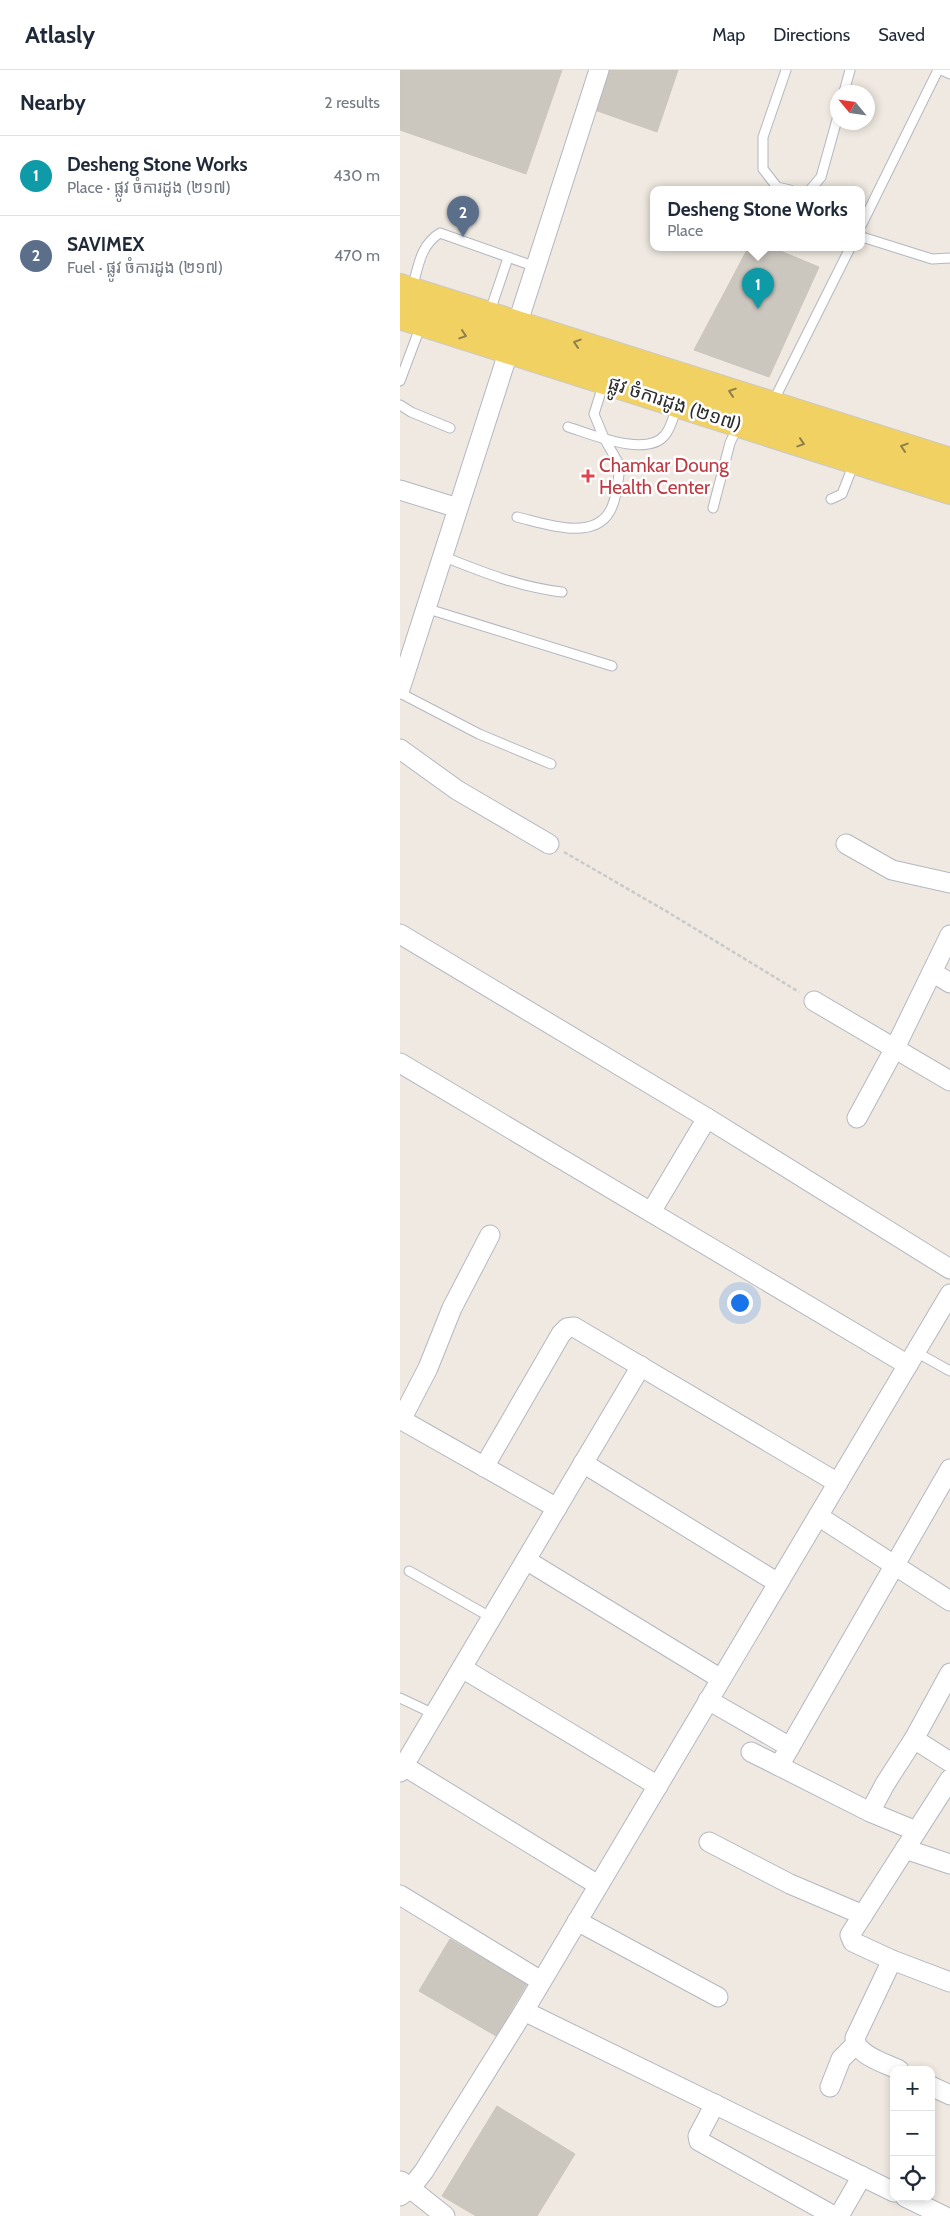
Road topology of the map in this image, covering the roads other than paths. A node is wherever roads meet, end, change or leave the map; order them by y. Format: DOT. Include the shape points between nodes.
graph roads {
  1 [pos="599,70"];
  2 [pos="786,70"];
  3 [pos="850,70"];
  4 [pos="940,70"];
  5 [pos="950,74"];
  6 [pos="846,85"];
  7 [pos="834,130"];
  8 [pos="777,186"];
  9 [pos="813,186"];
  10 [pos="865,218"];
  11 [pos="865,238"];
  12 [pos="848,251"];
  13 [pos="508,258"];
  14 [pos="950,258"];
  15 [pos="536,267"];
  16 [pos="409,304"];
  17 [pos="488,315"];
  18 [pos="517,324"];
  19 [pos="508,349"];
  20 [pos="400,380"];
  21 [pos="604,380"];
  22 [pos="678,404"];
  23 [pos="400,405"];
  24 [pos="762,419"];
  25 [pos="450,428"];
  26 [pos="568,428"];
  27 [pos="604,438"];
  28 [pos="856,460"];
  29 [pos="950,462"];
  30 [pos="400,490"];
  31 [pos="950,490"];
  32 [pos="831,499"];
  33 [pos="458,508"];
  34 [pos="713,508"];
  35 [pos="516,518"];
  36 [pos="442,556"];
  37 [pos="562,592"];
  38 [pos="426,608"];
  39 [pos="612,666"];
  40 [pos="400,689"];
  41 [pos="400,693"];
  42 [pos="400,749"];
  43 [pos="551,764"];
  44 [pos="549,844"];
  45 [pos="846,844"];
  46 [pos="950,883"];
  47 [pos="400,934"];
  48 [pos="950,935"];
  49 [pos="932,972"];
  50 [pos="950,983"];
  51 [pos="814,1001"];
  52 [pos="895,1048"];
  53 [pos="400,1063"];
  54 [pos="950,1081"];
  55 [pos="707,1118"];
  56 [pos="857,1118"];
  57 [pos="651,1212"];
  58 [pos="490,1235"];
  59 [pos="950,1269"];
  60 [pos="950,1294"];
  61 [pos="912,1359"];
  62 [pos="641,1366"];
  63 [pos="950,1371"];
  64 [pos="401,1419"];
  65 [pos="583,1463"];
  66 [pos="484,1466"];
  67 [pos="950,1469"];
  68 [pos="838,1483"];
  69 [pos="557,1508"];
  70 [pos="818,1516"];
  71 [pos="526,1560"];
  72 [pos="894,1567"];
  73 [pos="409,1571"];
  74 [pos="778,1583"];
  75 [pos="950,1601"];
  76 [pos="492,1618"];
  77 [pos="462,1668"];
  78 [pos="950,1673"];
  79 [pos="721,1679"];
  80 [pos="400,1698"];
  81 [pos="708,1700"];
  82 [pos="434,1714"];
  83 [pos="914,1740"];
  84 [pos="790,1747"];
  85 [pos="752,1752"];
  86 [pos="950,1762"];
  87 [pos="779,1766"];
  88 [pos="402,1769"];
  89 [pos="950,1779"];
  90 [pos="658,1786"];
  91 [pos="870,1812"];
  92 [pos="916,1831"];
  93 [pos="708,1842"];
  94 [pos="905,1848"];
  95 [pos="950,1864"];
  96 [pos="598,1885"];
  97 [pos="400,1895"];
  98 [pos="862,1915"];
  99 [pos="577,1921"];
  100 [pos="892,1960"];
  101 [pos="541,1981"];
  102 [pos="950,1982"];
  103 [pos="718,1997"];
  104 [pos="524,2011"];
  105 [pos="855,2045"];
  106 [pos="891,2066"];
  107 [pos="830,2087"];
  108 [pos="935,2088"];
  109 [pos="950,2095"];
  110 [pos="715,2104"];
  111 [pos="862,2176"];
  112 [pos="403,2188"];
  113 [pos="890,2190"];
  114 [pos="913,2201"];
  115 [pos="445,2216"];
  116 [pos="834,2216"];
  117 [pos="839,2216"];
  118 [pos="944,2216"];
  1 -- 15 [label="street"];
  2 -- 8 [label="lane" via="763,137 762,169"];
  3 -- 6 [label="lane"];
  4 -- 5 [label="lane"];
  4 -- 10 [label="lane"];
  7 -- 9 [label="lane" via="821,177"];
  11 -- 14 [label="lane" via="932,259"];
  12 -- 24 [label="lane"];
  13 -- 15 [label="lane"];
  13 -- 16 [label="lane" via="440,234 430,239 421,255"];
  13 -- 17 [label="lane"];
  15 -- 18 [label="street"];
  16 -- 17 [label="main road, ផ្លូវ ចំការដូង (២១៧)"];
  16 -- 19 [label="main road, ផ្លូវ ចំការដូង (២១៧), one-way"];
  16 -- 20 [label="lane"];
  17 -- 18 [label="main road, ផ្លូវ ចំការដូង (២១៧)"];
  18 -- 19 [label="street"];
  24 -- 18 [label="main road, ផ្លូវ ចំការដូង (២១៧), one-way"];
  19 -- 21 [label="main road, ផ្លូវ ចំការដូង (២១៧)"];
  19 -- 33 [label="street"];
  21 -- 22 [label="main road, ផ្លូវ ចំការដូង (២១៧)"];
  21 -- 27 [label="lane" via="594,414"];
  22 -- 24 [label="main road, ផ្លូវ ចំការដូង (២១៧)"];
  22 -- 27 [label="lane" via="666,435 655,443 638,446"];
  23 -- 25 [label="lane"];
  24 -- 28 [label="main road, ផ្លូវ ចំការដូង (២១៧), one-way"];
  29 -- 24 [label="main road, ផ្លូវ ចំការដូង (២១៧), one-way"];
  24 -- 34 [label="lane" via="730,442"];
  26 -- 27 [label="lane"];
  27 -- 35 [label="lane" via="620,466 610,512 597,524 572,530"];
  28 -- 31 [label="main road, ផ្លូវ ចំការដូង (២១៧)"];
  28 -- 32 [label="lane" via="842,494"];
  30 -- 33 [label="street"];
  33 -- 36 [label="street"];
  36 -- 37 [label="lane" via="495,577 537,589"];
  36 -- 38 [label="street"];
  38 -- 39 [label="lane"];
  38 -- 40 [label="street"];
  41 -- 43 [label="lane" via="479,734"];
  42 -- 44 [label="street" via="457,790"];
  45 -- 46 [label="street" via="892,870"];
  47 -- 55 [label="street"];
  48 -- 49 [label="street"];
  49 -- 50 [label="street"];
  49 -- 52 [label="street"];
  51 -- 52 [label="street"];
  52 -- 54 [label="street"];
  52 -- 56 [label="street"];
  53 -- 57 [label="street"];
  55 -- 57 [label="street"];
  55 -- 59 [label="street"];
  57 -- 61 [label="street"];
  58 -- 64 [label="street"];
  60 -- 61 [label="street"];
  61 -- 63 [label="lane"];
  61 -- 68 [label="street"];
  62 -- 65 [label="street"];
  62 -- 66 [label="street" via="574,1327 567,1328"];
  62 -- 68 [label="street"];
  64 -- 66 [label="street"];
  65 -- 69 [label="street"];
  65 -- 74 [label="street"];
  66 -- 69 [label="street"];
  67 -- 72 [label="street"];
  68 -- 70 [label="street"];
  69 -- 71 [label="street"];
  70 -- 72 [label="street"];
  70 -- 74 [label="street"];
  71 -- 76 [label="street"];
  71 -- 79 [label="street"];
  72 -- 75 [label="street"];
  72 -- 84 [label="street"];
  73 -- 76 [label="lane"];
  74 -- 79 [label="street"];
  76 -- 77 [label="street"];
  77 -- 82 [label="street"];
  77 -- 90 [label="street"];
  78 -- 83 [label="street"];
  79 -- 81 [label="street"];
  80 -- 82 [label="lane"];
  81 -- 84 [label="street"];
  81 -- 90 [label="street"];
  82 -- 88 [label="street"];
  83 -- 86 [label="street"];
  83 -- 91 [label="street"];
  84 -- 87 [label="street"];
  85 -- 87 [label="street"];
  87 -- 91 [label="street"];
  88 -- 96 [label="street"];
  89 -- 92 [label="street"];
  90 -- 96 [label="street"];
  91 -- 92 [label="street"];
  92 -- 94 [label="street"];
  93 -- 98 [label="street" via="790,1884"];
  94 -- 95 [label="street"];
  94 -- 98 [label="street"];
  96 -- 99 [label="street"];
  97 -- 101 [label="street"];
  98 -- 100 [label="street" via="850,1935 853,1942"];
  99 -- 101 [label="street"];
  99 -- 103 [label="street"];
  100 -- 102 [label="street"];
  100 -- 105 [label="street" via="855,2038"];
  101 -- 104 [label="street"];
  104 -- 110 [label="street"];
  104 -- 112 [label="street" via="424,2171"];
  105 -- 106 [label="street" via="860,2051"];
  105 -- 107 [label="street" via="841,2060"];
  108 -- 109 [label="street"];
  110 -- 111 [label="street"];
  110 -- 116 [label="street" via="698,2136 699,2141"];
  111 -- 113 [label="street"];
  111 -- 117 [label="street"];
  112 -- 115 [label="street"];
  114 -- 118 [label="street"];
}
